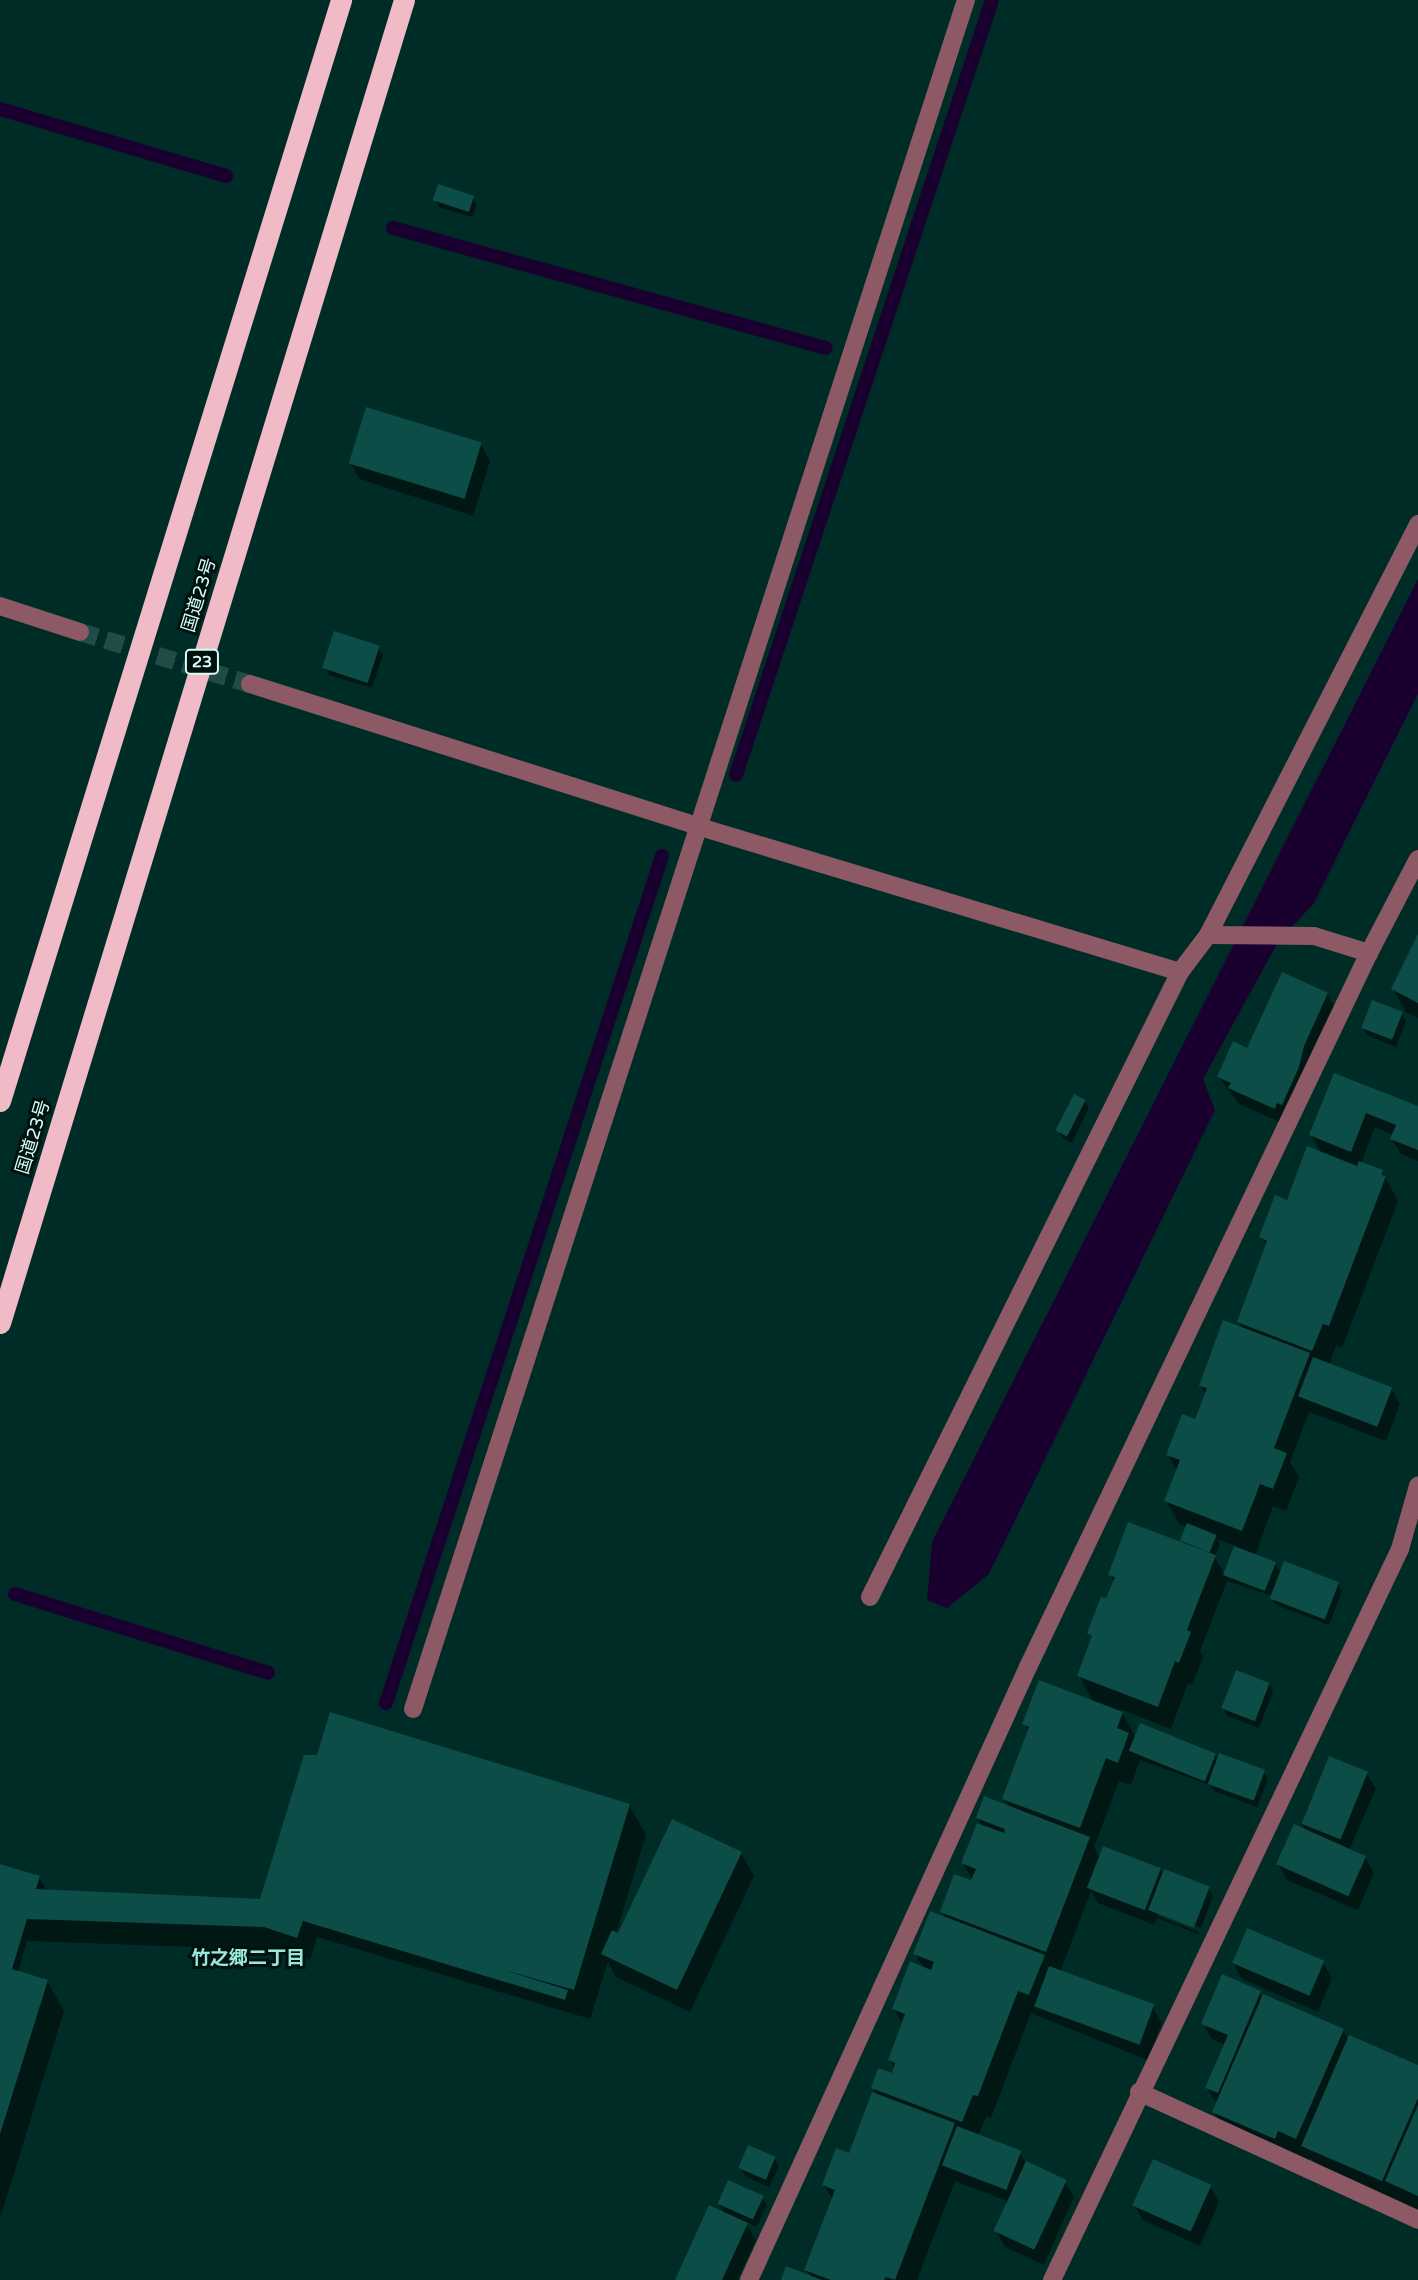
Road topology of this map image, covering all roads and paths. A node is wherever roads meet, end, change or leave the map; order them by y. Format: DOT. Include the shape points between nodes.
graph roads {
  1 [pos="341,0"];
  2 [pos="404,0"];
  3 [pos="966,0"];
  4 [pos="1418,524"];
  5 [pos="0,606"];
  6 [pos="80,632"];
  7 [pos="250,684"];
  8 [pos="700,827"];
  9 [pos="1418,859"];
  10 [pos="1208,935"];
  11 [pos="1369,953"];
  12 [pos="1180,972"];
  13 [pos="0,1101"];
  14 [pos="0,1323"];
  15 [pos="1418,1486"];
  16 [pos="870,1597"];
  17 [pos="413,1709"];
  18 [pos="1139,2092"];
  19 [pos="1418,2220"];
  20 [pos="749,2280"];
  21 [pos="1052,2280"];
  1 -- 13 [label="highway"];
  2 -- 14 [label="highway, 国道23号 / 23"];
  3 -- 8 [label="street"];
  4 -- 10 [label="street"];
  5 -- 6 [label="street"];
  7 -- 8 [label="street"];
  8 -- 12 [label="street"];
  8 -- 17 [label="street"];
  9 -- 11 [label="street"];
  10 -- 11 [label="street" via="1314,936"];
  10 -- 12 [label="street"];
  11 -- 20 [label="street" via="1028,1667"];
  12 -- 16 [label="street"];
  15 -- 18 [label="street" via="1400,1549"];
  18 -- 19 [label="street"];
  18 -- 21 [label="street"];
}
